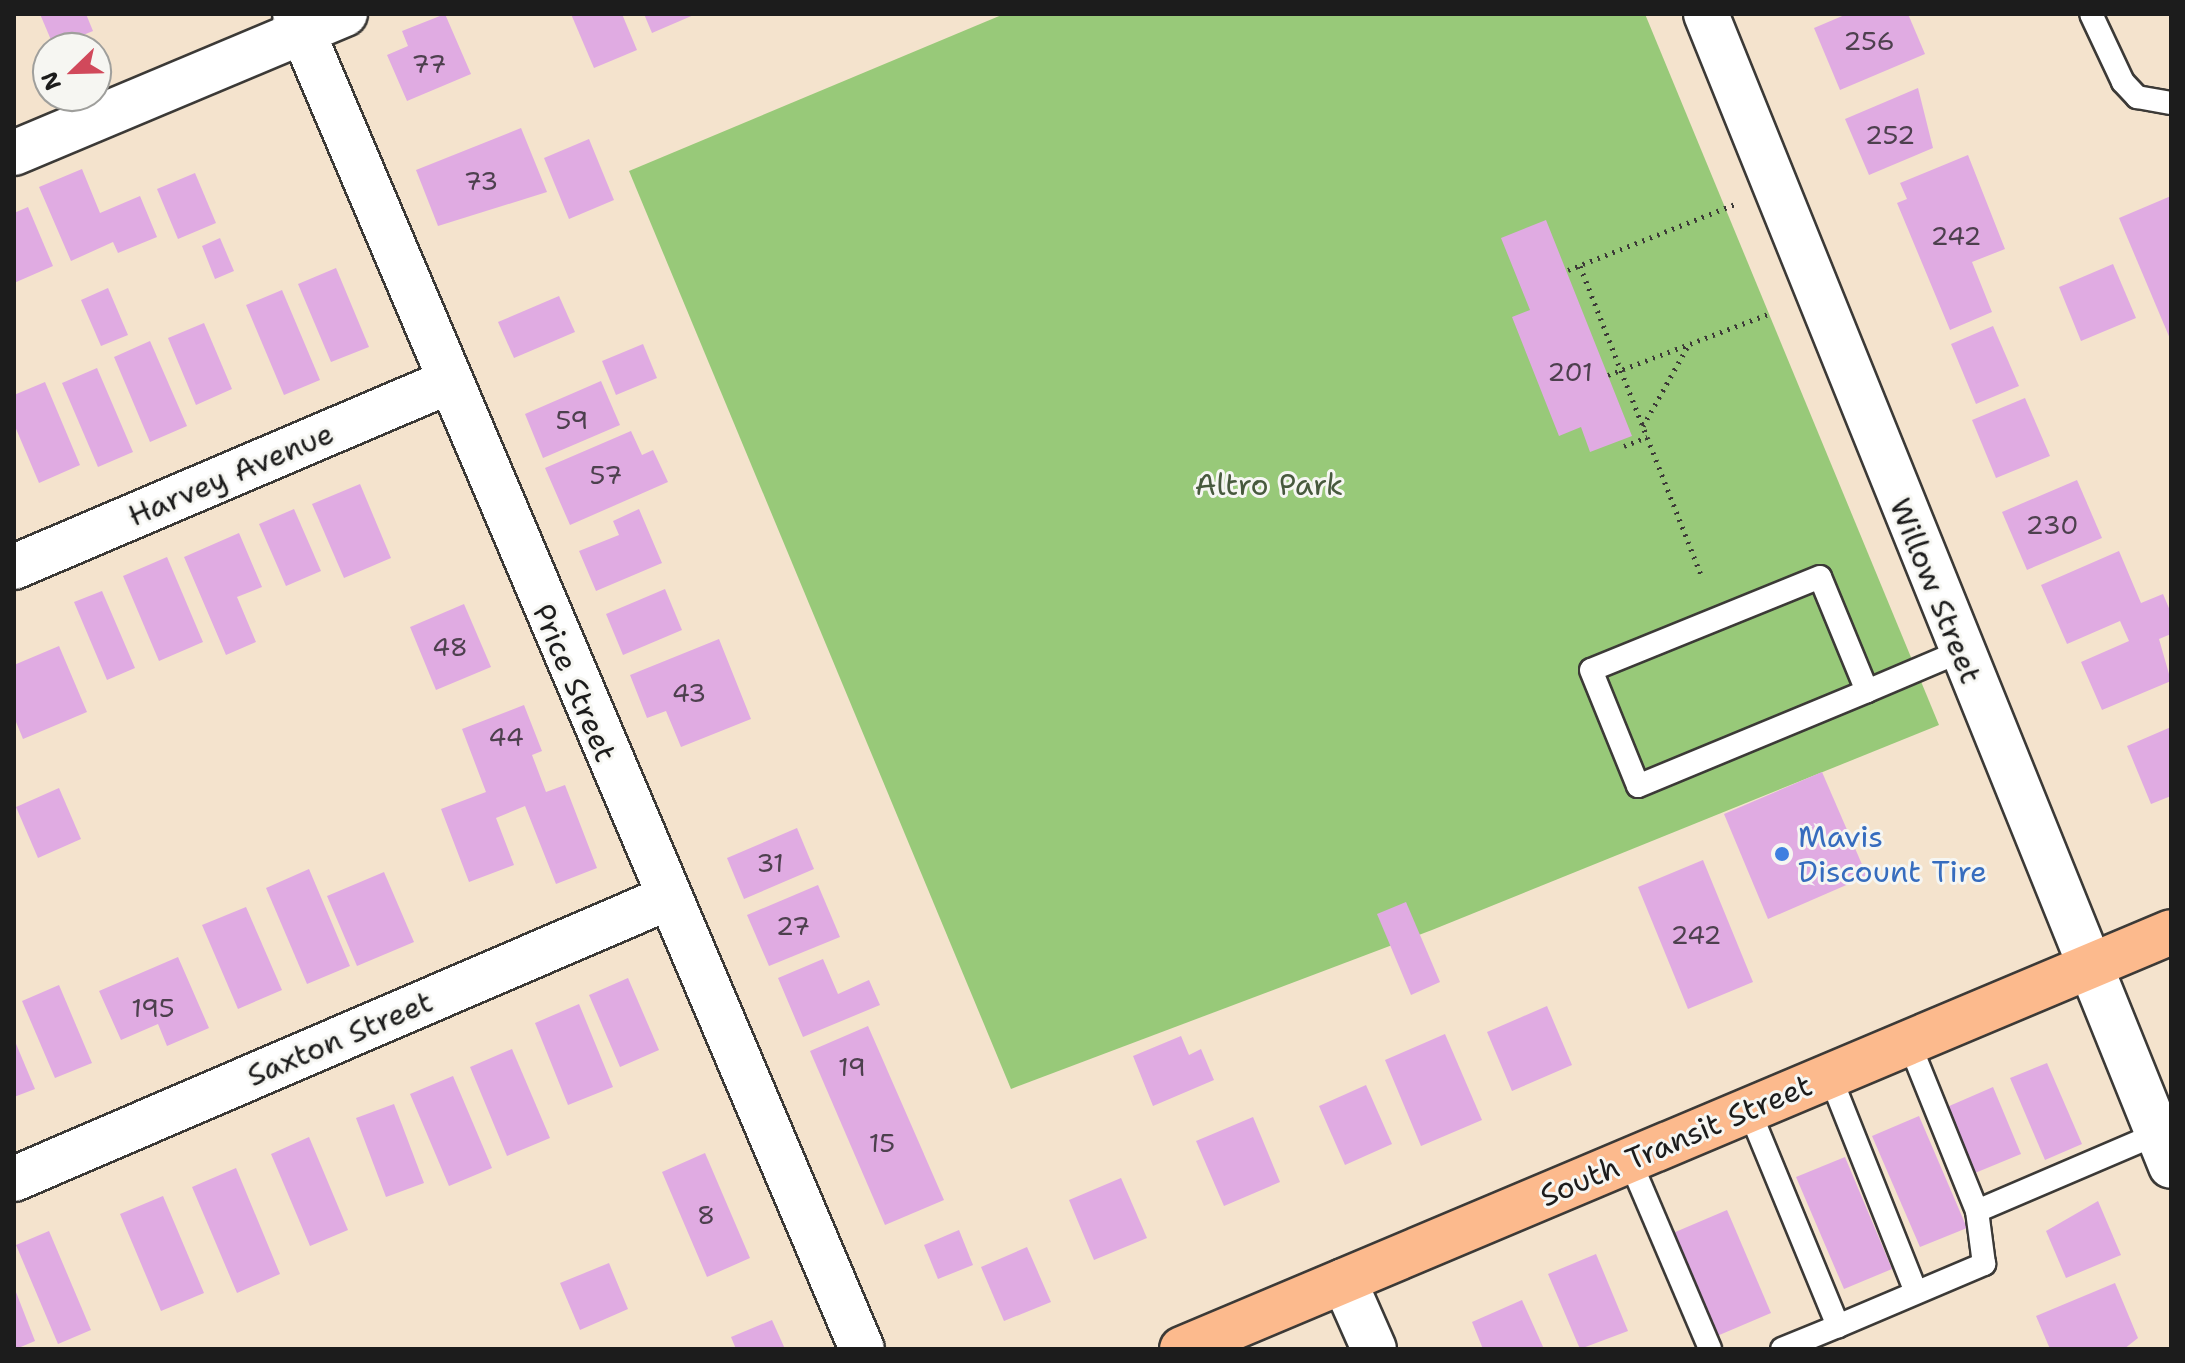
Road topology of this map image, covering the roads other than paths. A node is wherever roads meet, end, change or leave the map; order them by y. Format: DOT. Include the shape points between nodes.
graph roads {
  1 [pos="345,14"];
  2 [pos="1706,14"];
  3 [pos="2091,14"];
  4 [pos="299,23"];
  5 [pos="2171,103"];
  6 [pos="14,153"];
  7 [pos="448,382"];
  8 [pos="14,567"];
  9 [pos="1959,652"];
  10 [pos="1867,691"];
  11 [pos="665,899"];
  12 [pos="2171,932"];
  13 [pos="2085,969"];
  14 [pos="1909,1043"];
  15 [pos="1830,1076"];
  16 [pos="1749,1110"];
  17 [pos="2164,1150"];
  18 [pos="1630,1161"];
  19 [pos="14,1179"];
  20 [pos="1977,1211"];
  21 [pos="1344,1281"];
  22 [pos="1916,1292"];
  23 [pos="1838,1326"];
  24 [pos="862,1349"];
  25 [pos="1182,1349"];
  26 [pos="1374,1349"];
  27 [pos="1710,1349"];
  28 [pos="1782,1349"];
  1 -- 4 [label="street"];
  2 -- 9 [label="street, Willow Street"];
  3 -- 5 [label="lane" via="2123,82 2137,97"];
  4 -- 6 [label="street"];
  4 -- 7 [label="street, Price Street"];
  7 -- 8 [label="street, Harvey Avenue"];
  7 -- 11 [label="street, Price Street"];
  9 -- 10 [label="lane"];
  9 -- 13 [label="street, Willow Street"];
  10 -- 10 [label="lane" via="1638,786 1591,670 1820,577"];
  11 -- 19 [label="street, Saxton Street"];
  11 -- 24 [label="street, Price Street"];
  12 -- 13 [label="highway, South Transit Street"];
  13 -- 14 [label="highway, South Transit Street"];
  13 -- 17 [label="street, Willow Street"];
  14 -- 15 [label="highway, South Transit Street"];
  14 -- 20 [label="lane"];
  15 -- 16 [label="highway, South Transit Street"];
  15 -- 22 [label="lane"];
  16 -- 18 [label="highway, South Transit Street"];
  16 -- 23 [label="lane"];
  17 -- 20 [label="lane"];
  18 -- 21 [label="highway, South Transit Street"];
  18 -- 27 [label="lane"];
  20 -- 22 [label="lane" via="1984,1264"];
  21 -- 25 [label="highway, South Transit Street"];
  21 -- 26 [label="street"];
  22 -- 23 [label="lane"];
  23 -- 28 [label="lane"];
}
